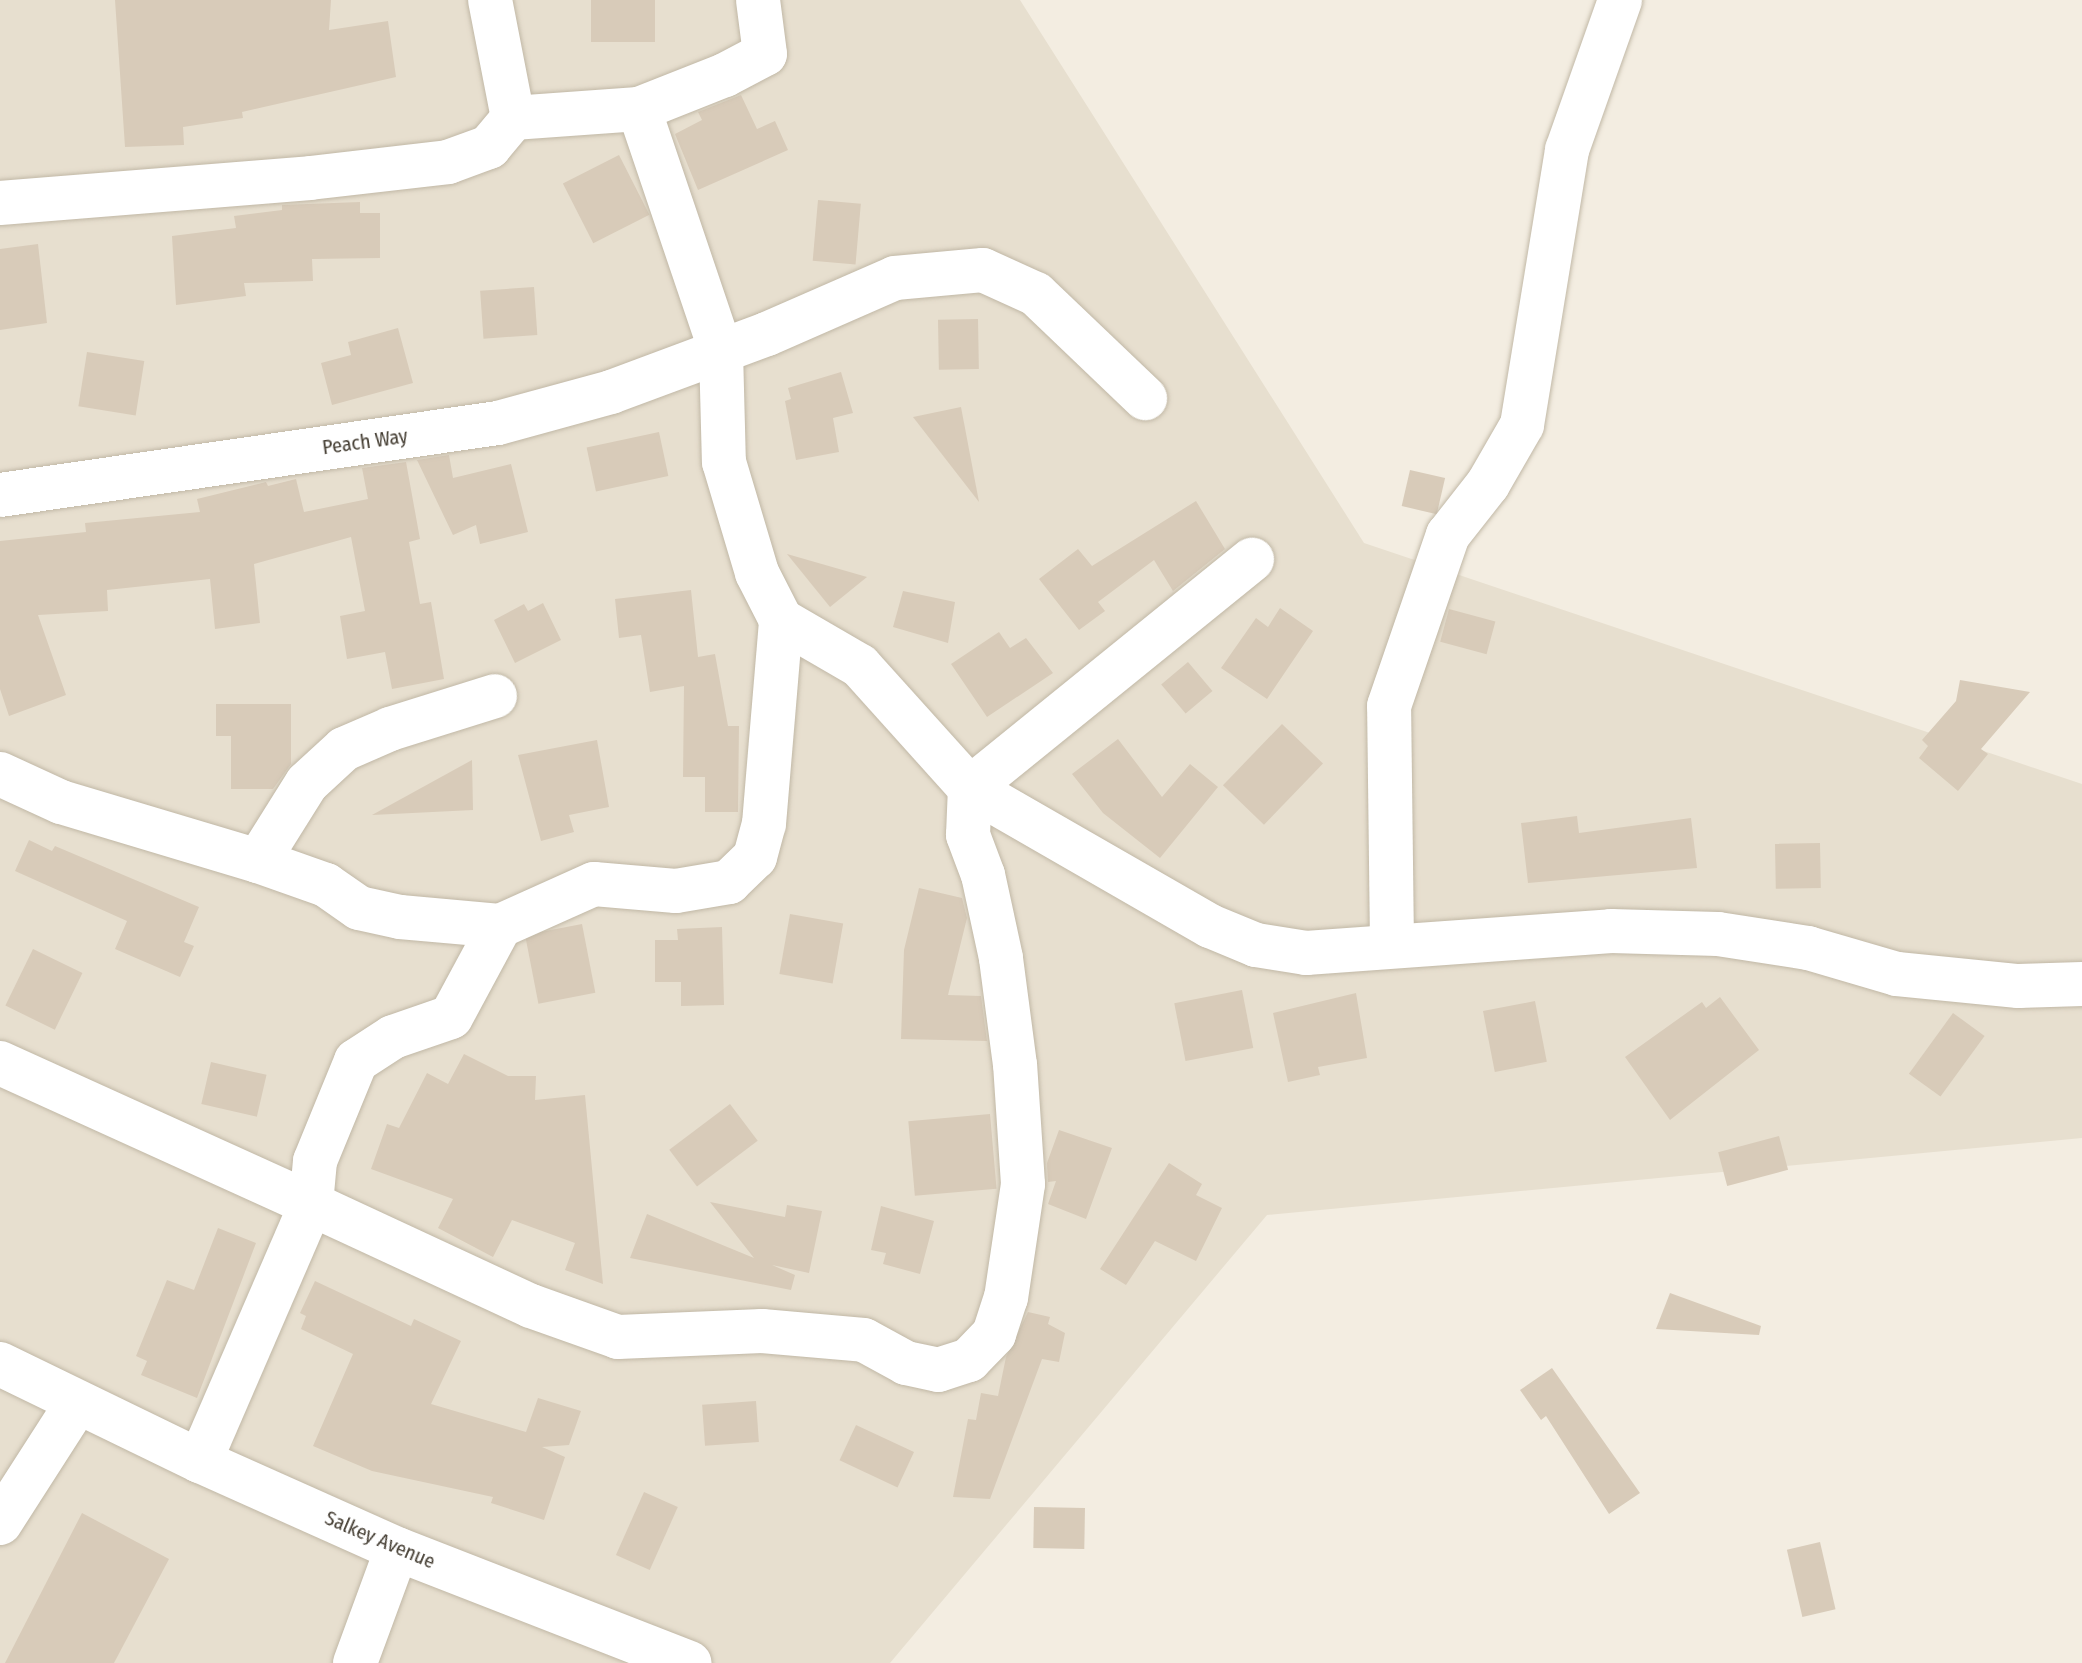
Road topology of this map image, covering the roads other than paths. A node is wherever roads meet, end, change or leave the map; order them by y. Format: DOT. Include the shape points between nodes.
graph roads {
  1 [pos="490,0"];
  2 [pos="758,0"];
  3 [pos="1620,0"];
  4 [pos="639,109"];
  5 [pos="513,118"];
  6 [pos="0,203"];
  7 [pos="721,351"];
  8 [pos="1145,398"];
  9 [pos="0,495"];
  10 [pos="1252,560"];
  11 [pos="781,620"];
  12 [pos="495,696"];
  13 [pos="0,774"];
  14 [pos="970,788"];
  15 [pos="258,861"];
  16 [pos="500,926"];
  17 [pos="1392,944"];
  18 [pos="2082,984"];
  19 [pos="0,1063"];
  20 [pos="311,1204"];
  21 [pos="0,1364"];
  22 [pos="77,1403"];
  23 [pos="200,1461"];
  24 [pos="0,1523"];
  25 [pos="397,1549"];
  26 [pos="355,1663"];
  27 [pos="690,1663"];
  1 -- 5 [label="street"];
  2 -- 4 [label="street" via="765,54"];
  3 -- 17 [label="street" via="1567,150 1522,425 1488,484 1448,535 1389,706"];
  4 -- 5 [label="street"];
  4 -- 7 [label="street"];
  5 -- 6 [label="street" via="489,147 448,162"];
  7 -- 8 [label="street, Peach Way" via="895,278 983,270 1036,294"];
  7 -- 9 [label="street, Peach Way" via="611,392 498,423"];
  7 -- 11 [label="street" via="724,462 757,573"];
  10 -- 14 [label="street"];
  11 -- 14 [label="street" via="860,666"];
  11 -- 16 [label="street" via="774,743 755,857 729,882 676,891 594,884"];
  12 -- 15 [label="street" via="344,749 307,783"];
  13 -- 15 [label="street" via="74,807"];
  14 -- 17 [label="street" via="1210,926 1256,945 1306,953"];
  14 -- 20 [label="street" via="968,835 989,903 1013,1050 1023,1184 1006,1298 994,1334 969,1360 938,1370 906,1363 864,1340 762,1331 618,1337 505,1295"];
  15 -- 16 [label="street" via="326,885 359,908"];
  16 -- 20 [label="street" via="451,1017 393,1037 356,1061 315,1161"];
  17 -- 18 [label="street" via="1611,931 1718,934 1808,948 1897,974 2018,986"];
  19 -- 20 [label="street"];
  20 -- 23 [label="street"];
  21 -- 22 [label="street, Salkey Avenue"];
  22 -- 23 [label="street, Salkey Avenue"];
  22 -- 24 [label="street"];
  23 -- 25 [label="street, Salkey Avenue"];
  25 -- 26 [label="street"];
  25 -- 27 [label="street, Salkey Avenue"];
}
